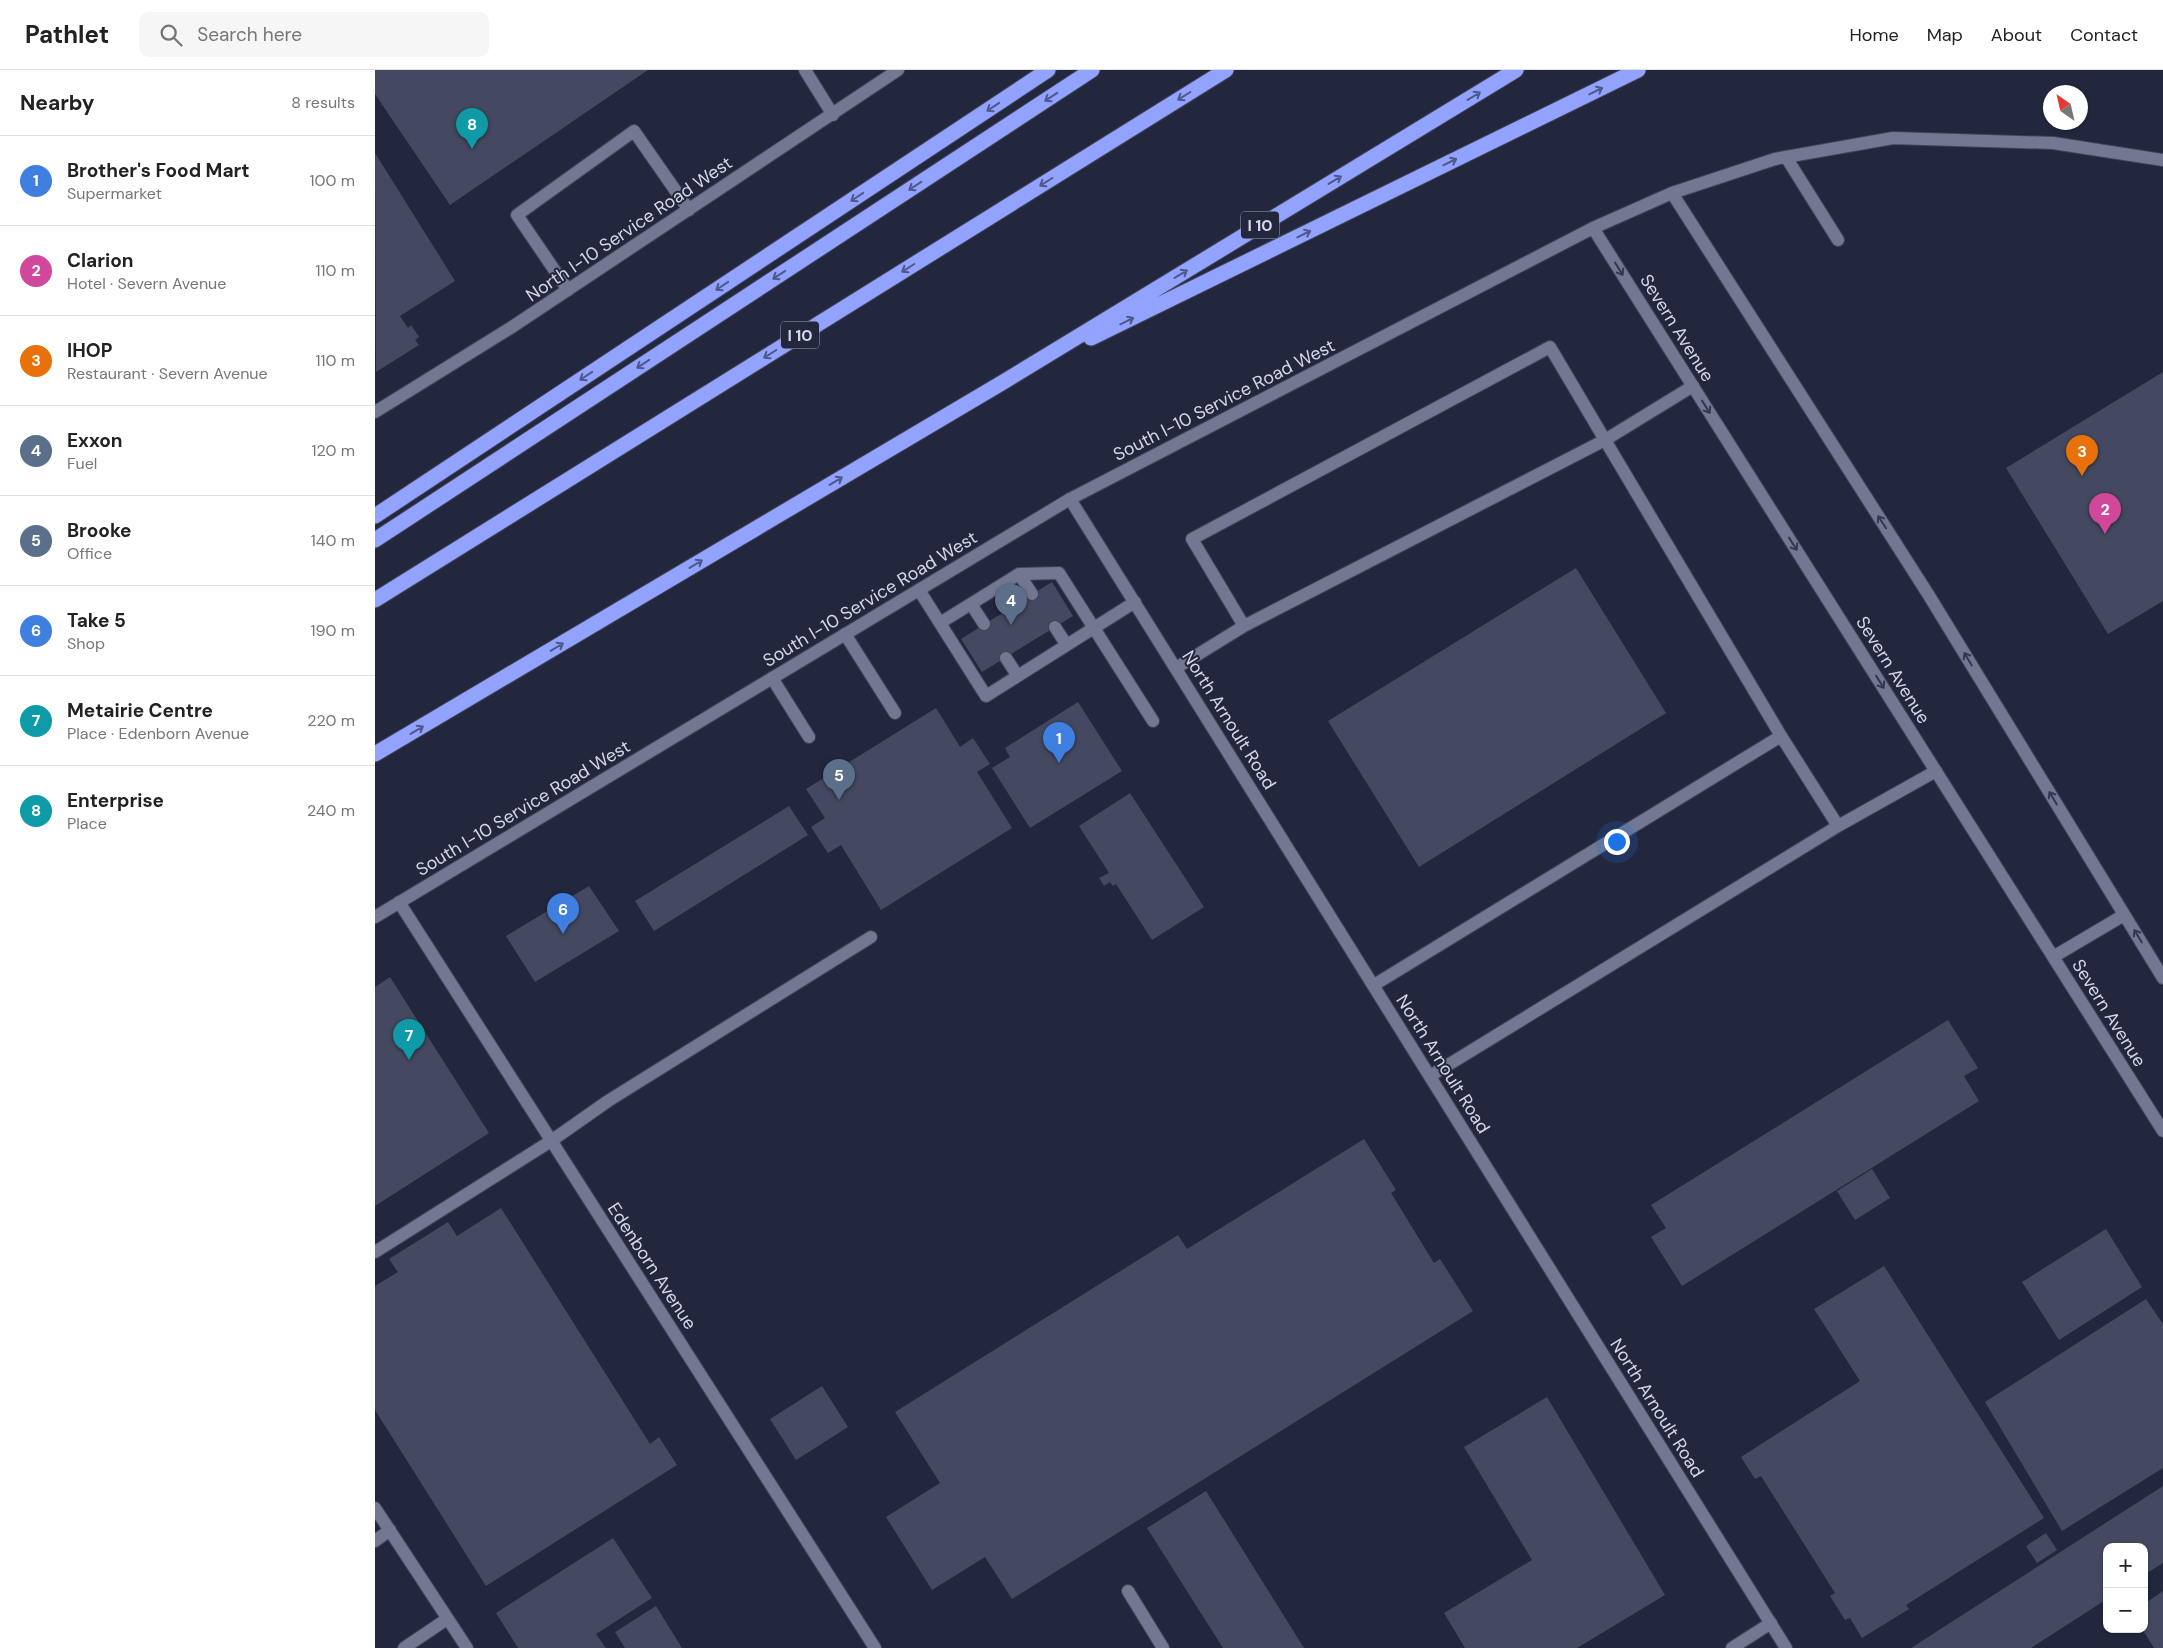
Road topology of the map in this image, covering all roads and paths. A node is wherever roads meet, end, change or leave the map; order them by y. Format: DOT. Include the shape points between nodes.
graph roads {
  1 [pos="805,70"];
  2 [pos="898,70"];
  3 [pos="1048,70"];
  4 [pos="1092,70"];
  5 [pos="1225,70"];
  6 [pos="1516,70"];
  7 [pos="1638,70"];
  8 [pos="833,115"];
  9 [pos="1785,157"];
  10 [pos="2163,160"];
  11 [pos="1672,193"];
  12 [pos="689,210"];
  13 [pos="1593,228"];
  14 [pos="1838,240"];
  15 [pos="568,290"];
  16 [pos="1005,381"];
  17 [pos="1693,386"];
  18 [pos="375,412"];
  19 [pos="1605,440"];
  20 [pos="1070,499"];
  21 [pos="375,516"];
  22 [pos="375,540"];
  23 [pos="1019,574"];
  24 [pos="919,590"];
  25 [pos="1032,594"];
  26 [pos="375,600"];
  27 [pos="1135,602"];
  28 [pos="971,604"];
  29 [pos="940,623"];
  30 [pos="984,624"];
  31 [pos="1094,626"];
  32 [pos="1244,626"];
  33 [pos="1055,627"];
  34 [pos="845,634"];
  35 [pos="1066,644"];
  36 [pos="1006,658"];
  37 [pos="1176,668"];
  38 [pos="1017,675"];
  39 [pos="772,678"];
  40 [pos="895,713"];
  41 [pos="1153,720"];
  42 [pos="1781,736"];
  43 [pos="809,737"];
  44 [pos="375,754"];
  45 [pos="1936,771"];
  46 [pos="1839,826"];
  47 [pos="399,902"];
  48 [pos="2124,915"];
  49 [pos="375,917"];
  50 [pos="871,938"];
  51 [pos="2053,957"];
  52 [pos="2163,978"];
  53 [pos="1374,986"];
  54 [pos="1430,1076"];
  55 [pos="2163,1131"];
  56 [pos="551,1141"];
  57 [pos="375,1252"];
  58 [pos="375,1508"];
  59 [pos="390,1530"];
  60 [pos="375,1540"];
  61 [pos="1128,1591"];
  62 [pos="447,1619"];
  63 [pos="1771,1623"];
  64 [pos="404,1648"];
  65 [pos="467,1648"];
  66 [pos="875,1648"];
  67 [pos="1163,1648"];
  68 [pos="1732,1648"];
  69 [pos="1786,1648"];
  1 -- 8 [label="street"];
  2 -- 8 [label="street, North I-10 Service Road West"];
  3 -- 21 [label="highway, one-way"];
  4 -- 22 [label="highway, one-way"];
  5 -- 26 [label="highway, I 10, one-way"];
  16 -- 6 [label="highway, I 10, one-way"];
  16 -- 7 [label="highway, one-way"];
  8 -- 12 [label="street, North I-10 Service Road West"];
  9 -- 10 [label="street, South I-10 Service Road West" via="1893,138 2053,143"];
  9 -- 11 [label="street, South I-10 Service Road West"];
  9 -- 14 [label="street"];
  11 -- 13 [label="street, South I-10 Service Road West"];
  48 -- 11 [label="street, one-way" via="1928,594"];
  12 -- 15 [label="street, North I-10 Service Road West"];
  12 -- 15 [label="street" via="634,130 517,214"];
  13 -- 17 [label="street, Severn Avenue, one-way"];
  13 -- 20 [label="street, South I-10 Service Road West"];
  15 -- 18 [label="street, North I-10 Service Road West"];
  44 -- 16 [label="highway, I 10, one-way"];
  17 -- 19 [label="street"];
  17 -- 45 [label="street, Severn Avenue, one-way"];
  19 -- 32 [label="street"];
  19 -- 32 [label="street" via="1550,347 1192,539"];
  19 -- 42 [label="street"];
  20 -- 24 [label="street, South I-10 Service Road West"];
  20 -- 27 [label="street, North Arnoult Road"];
  23 -- 25 [label="street"];
  23 -- 28 [label="street"];
  23 -- 31 [label="street" via="1059,573"];
  24 -- 29 [label="street"];
  24 -- 34 [label="street, South I-10 Service Road West"];
  27 -- 31 [label="street"];
  27 -- 37 [label="street, North Arnoult Road"];
  28 -- 29 [label="street"];
  28 -- 30 [label="street"];
  29 -- 38 [label="street" via="986,696"];
  31 -- 35 [label="street"];
  31 -- 41 [label="street"];
  32 -- 37 [label="street"];
  33 -- 35 [label="street"];
  34 -- 39 [label="street, South I-10 Service Road West"];
  34 -- 40 [label="street"];
  35 -- 38 [label="street"];
  36 -- 38 [label="street"];
  37 -- 53 [label="street, North Arnoult Road"];
  39 -- 43 [label="street"];
  39 -- 47 [label="street, South I-10 Service Road West"];
  42 -- 46 [label="street"];
  42 -- 53 [label="street"];
  45 -- 46 [label="street"];
  45 -- 51 [label="street, Severn Avenue"];
  46 -- 54 [label="street"];
  47 -- 49 [label="street, South I-10 Service Road West"];
  47 -- 56 [label="street, Edenborn Avenue"];
  48 -- 51 [label="street"];
  52 -- 48 [label="street, one-way"];
  50 -- 56 [label="street" via="608,1101"];
  51 -- 55 [label="street, Severn Avenue"];
  53 -- 54 [label="street, North Arnoult Road"];
  54 -- 63 [label="street, North Arnoult Road"];
  56 -- 57 [label="street"];
  56 -- 66 [label="street, Edenborn Avenue"];
  58 -- 59 [label="street"];
  59 -- 60 [label="street"];
  59 -- 62 [label="street"];
  61 -- 67 [label="street"];
  62 -- 64 [label="street"];
  62 -- 65 [label="street"];
  63 -- 68 [label="street"];
  63 -- 69 [label="street, North Arnoult Road"];
}
